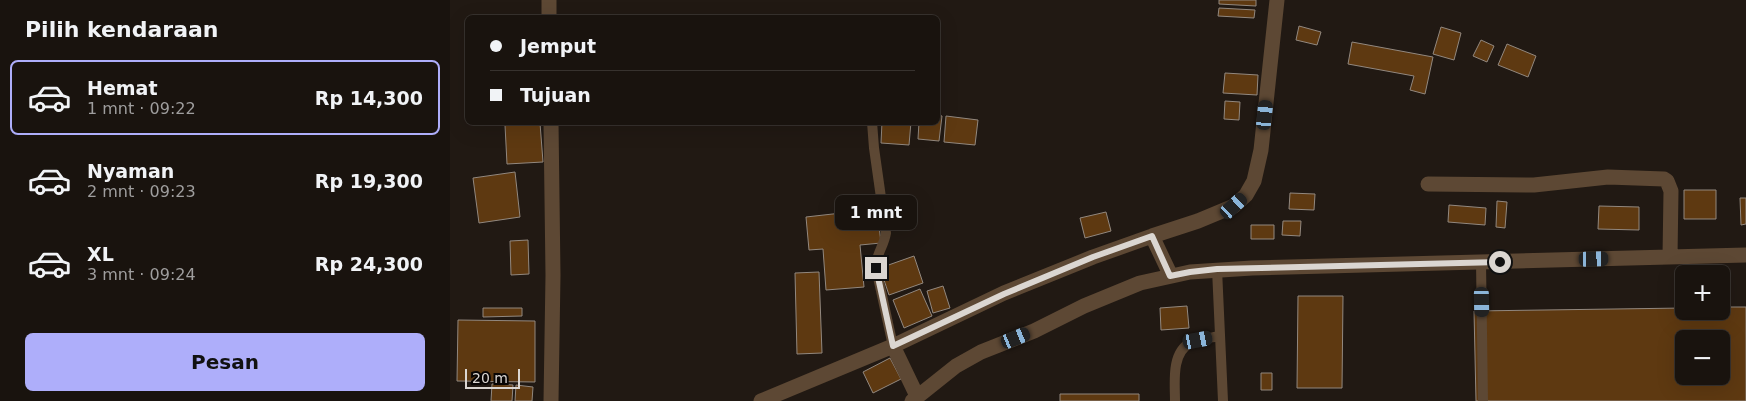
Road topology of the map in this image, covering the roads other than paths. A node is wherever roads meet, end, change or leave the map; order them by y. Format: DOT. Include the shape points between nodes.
graph roads {
  1 [pos="549,0"];
  2 [pos="1277,0"];
  3 [pos="549,15"];
  4 [pos="551,125"];
  5 [pos="872,125"];
  6 [pos="1428,184"];
  7 [pos="1152,236"];
  8 [pos="1746,255"];
  9 [pos="1670,257"];
  10 [pos="1481,262"];
  11 [pos="1217,269"];
  12 [pos="1170,276"];
  13 [pos="1220,336"];
  14 [pos="893,346"];
  15 [pos="914,399"];
  16 [pos="551,401"];
  17 [pos="761,401"];
  18 [pos="1175,401"];
  19 [pos="1223,401"];
  20 [pos="1483,401"];
  1 -- 3 [label="street"];
  2 -- 7 [label="street" via="1261,150 1254,181 1234,206"];
  4 -- 16 [label="street"];
  5 -- 14 [label="lane" via="886,233 876,268"];
  6 -- 9 [label="street" via="1534,185 1608,177 1664,179 1671,191"];
  7 -- 12 [label="street"];
  7 -- 14 [label="street" via="1004,294"];
  8 -- 9 [label="street"];
  9 -- 10 [label="street"];
  10 -- 11 [label="street"];
  10 -- 20 [label="lane"];
  11 -- 12 [label="street"];
  11 -- 13 [label="lane"];
  12 -- 15 [label="street" via="1140,283 981,352 956,366"];
  13 -- 18 [label="lane" via="1198,340 1182,348 1177,360"];
  13 -- 19 [label="lane"];
  14 -- 15 [label="street"];
  14 -- 17 [label="street"];
}
